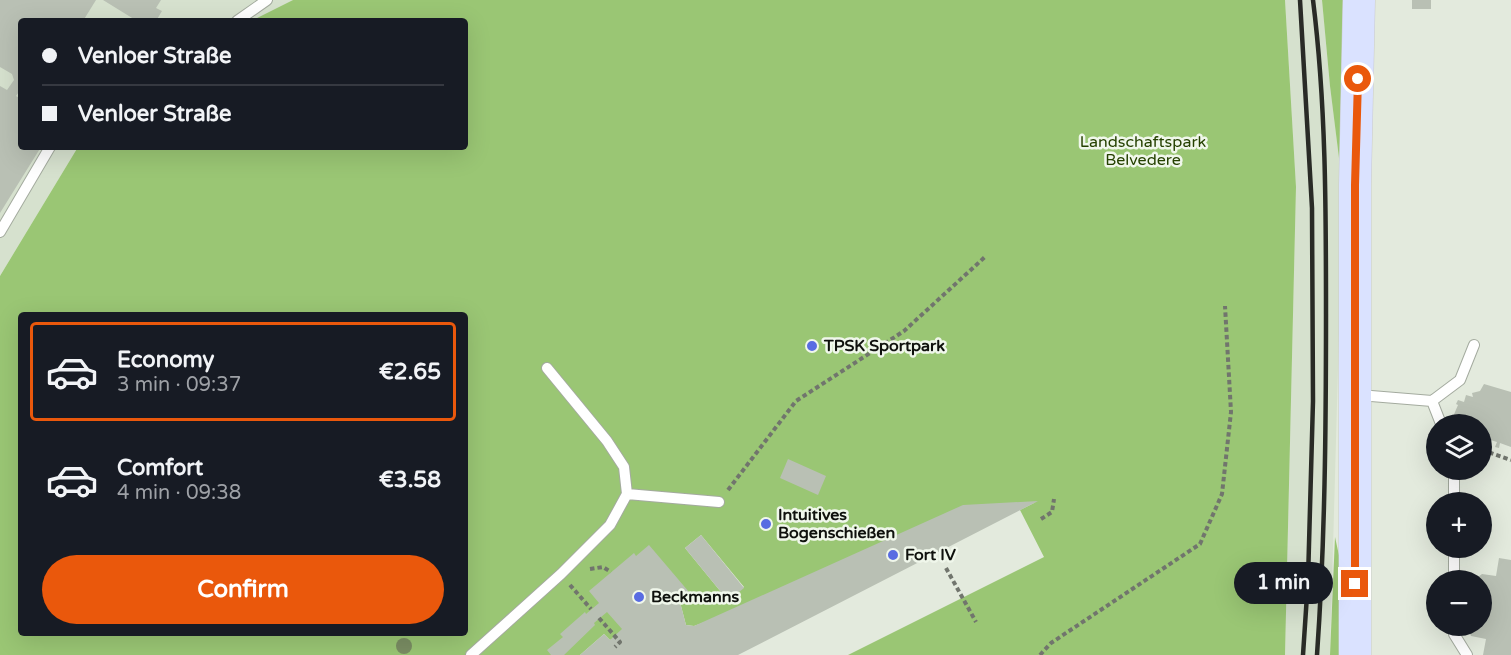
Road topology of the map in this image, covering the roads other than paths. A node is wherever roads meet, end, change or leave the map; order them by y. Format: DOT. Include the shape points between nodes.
graph roads {
  1 [pos="267,0"];
  2 [pos="1359,0"];
  3 [pos="241,18"];
  4 [pos="48,150"];
  5 [pos="0,232"];
  6 [pos="1474,345"];
  7 [pos="547,368"];
  8 [pos="1356,394"];
  9 [pos="1432,401"];
  10 [pos="1437,414"];
  11 [pos="627,494"];
  12 [pos="719,502"];
  13 [pos="1455,636"];
  14 [pos="471,655"];
  15 [pos="1354,655"];
  16 [pos="1467,655"];
  1 -- 3 [label="lane"];
  2 -- 8 [label="main road"];
  4 -- 5 [label="lane"];
  6 -- 9 [label="lane" via="1460,380"];
  7 -- 11 [label="lane" via="624,467"];
  8 -- 9 [label="lane"];
  8 -- 15 [label="main road"];
  9 -- 10 [label="lane"];
  11 -- 12 [label="lane"];
  11 -- 14 [label="lane" via="610,525"];
  13 -- 16 [label="lane"];
}
